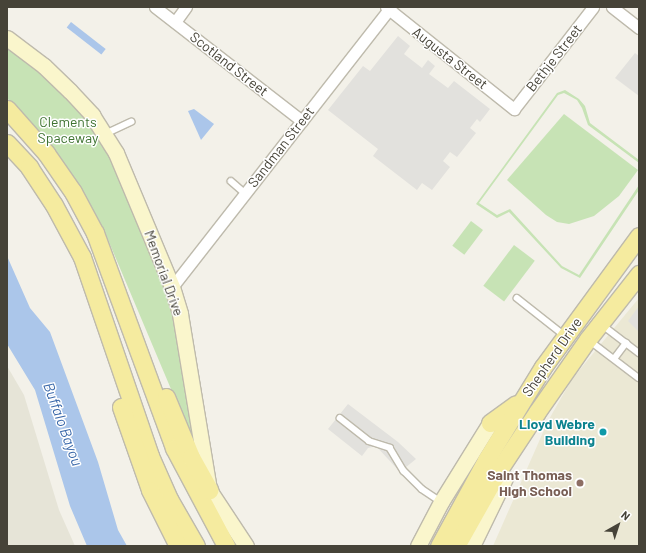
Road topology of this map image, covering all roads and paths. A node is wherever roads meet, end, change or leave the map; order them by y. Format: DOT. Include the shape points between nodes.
graph roads {
  1 [pos="156,7"];
  2 [pos="186,7"];
  3 [pos="593,7"];
  4 [pos="612,7"];
  5 [pos="389,8"];
  6 [pos="175,22"];
  7 [pos="639,28"];
  8 [pos="7,38"];
  9 [pos="514,108"];
  10 [pos="7,109"];
  11 [pos="302,121"];
  12 [pos="132,122"];
  13 [pos="105,134"];
  14 [pos="7,143"];
  15 [pos="231,181"];
  16 [pos="245,193"];
  17 [pos="639,236"];
  18 [pos="639,274"];
  19 [pos="172,287"];
  20 [pos="517,298"];
  21 [pos="98,302"];
  22 [pos="581,314"];
  23 [pos="128,320"];
  24 [pos="601,323"];
  25 [pos="565,336"];
  26 [pos="588,339"];
  27 [pos="626,343"];
  28 [pos="639,353"];
  29 [pos="614,359"];
  30 [pos="638,377"];
  31 [pos="522,400"];
  32 [pos="537,412"];
  33 [pos="340,418"];
  34 [pos="490,423"];
  35 [pos="505,478"];
  36 [pos="209,490"];
  37 [pos="441,502"];
  38 [pos="178,546"];
  39 [pos="196,546"];
  40 [pos="226,546"];
  41 [pos="246,546"];
  42 [pos="418,546"];
  43 [pos="439,546"];
  44 [pos="456,546"];
  45 [pos="472,546"];
  1 -- 6 [label="street, Scotland Street"];
  2 -- 6 [label="street"];
  3 -- 9 [label="street, Bethje Street"];
  4 -- 7 [label="street"];
  5 -- 9 [label="street, Augusta Street"];
  5 -- 11 [label="street, Sandman Street"];
  6 -- 11 [label="street, Scotland Street"];
  8 -- 13 [label="street, Memorial Drive" via="58,78 92,115"];
  10 -- 23 [label="main road" via="46,153 73,192 95,233"];
  11 -- 16 [label="street, Sandman Street"];
  12 -- 13 [label="lane"];
  13 -- 19 [label="street, Memorial Drive" via="132,188"];
  14 -- 21 [label="main road" via="29,168 65,223 82,257"];
  15 -- 16 [label="lane"];
  16 -- 19 [label="street, Sandman Street"];
  17 -- 22 [label="main road, Shepherd Drive"];
  18 -- 24 [label="main road, Shepherd Drive"];
  19 -- 36 [label="street, Memorial Drive" via="183,328"];
  20 -- 25 [label="lane"];
  21 -- 38 [label="main road" via="99,326 128,431 161,517"];
  21 -- 39 [label="main road" via="150,456 169,499"];
  22 -- 25 [label="main road, Shepherd Drive"];
  22 -- 26 [label="main road" via="582,326"];
  23 -- 36 [label="main road" via="148,353 191,457"];
  23 -- 40 [label="main road" via="174,448"];
  24 -- 26 [label="main road, Shepherd Drive"];
  24 -- 27 [label="lane"];
  25 -- 31 [label="main road, Shepherd Drive"];
  26 -- 29 [label="lane"];
  26 -- 32 [label="main road, Shepherd Drive"];
  27 -- 28 [label="lane"];
  27 -- 29 [label="lane"];
  29 -- 30 [label="lane"];
  31 -- 34 [label="main road"];
  31 -- 43 [label="main road, Shepherd Drive"];
  32 -- 35 [label="main road"];
  32 -- 44 [label="main road, Shepherd Drive" via="500,468"];
  33 -- 37 [label="lane" via="369,440 390,448 404,471 422,489"];
  34 -- 37 [label="street"];
  35 -- 45 [label="street"];
  36 -- 41 [label="street, Memorial Drive"];
  37 -- 42 [label="street"];
}
